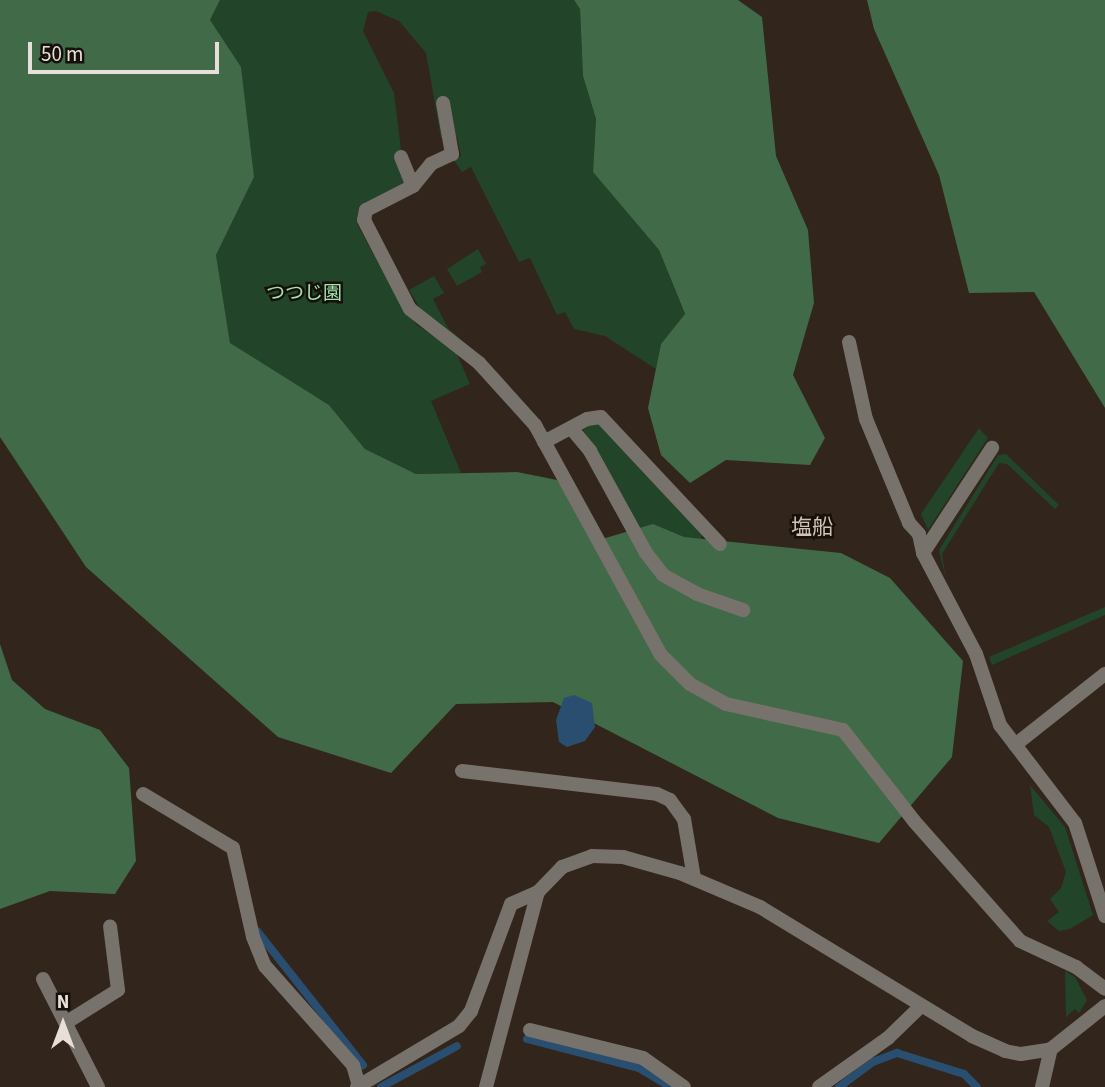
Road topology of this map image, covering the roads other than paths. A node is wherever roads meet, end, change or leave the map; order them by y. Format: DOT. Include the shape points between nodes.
graph roads {
  1 [pos="443,103"];
  2 [pos="401,157"];
  3 [pos="413,186"];
  4 [pos="849,342"];
  5 [pos="571,428"];
  6 [pos="544,442"];
  7 [pos="992,448"];
  8 [pos="720,544"];
  9 [pos="923,554"];
  10 [pos="743,610"];
  11 [pos="1105,674"];
  12 [pos="1015,745"];
  13 [pos="462,771"];
  14 [pos="143,794"];
  15 [pos="694,878"];
  16 [pos="538,892"];
  17 [pos="1103,908"];
  18 [pos="110,926"];
  19 [pos="43,979"];
  20 [pos="1105,989"];
  21 [pos="921,1006"];
  22 [pos="1105,1006"];
  23 [pos="67,1022"];
  24 [pos="530,1030"];
  25 [pos="1051,1049"];
  26 [pos="358,1086"];
  27 [pos="98,1087"];
  28 [pos="486,1087"];
  29 [pos="684,1087"];
  30 [pos="819,1087"];
  31 [pos="1042,1087"];
  1 -- 3 [label="street" via="452,153 431,164"];
  2 -- 3 [label="street"];
  3 -- 6 [label="street" via="366,210 364,220 410,309 479,363 535,425"];
  4 -- 9 [label="street" via="866,419 909,523 919,534"];
  5 -- 6 [label="street"];
  5 -- 8 [label="street" via="601,417"];
  5 -- 10 [label="street" via="590,451 663,575 697,594"];
  6 -- 20 [label="street" via="654,644 678,674 726,704 843,730 914,821 1020,941 1076,967"];
  7 -- 9 [label="street"];
  9 -- 12 [label="street" via="976,654 992,709"];
  11 -- 12 [label="street"];
  12 -- 17 [label="street" via="1074,823"];
  13 -- 15 [label="street" via="657,794 670,800 684,819"];
  14 -- 26 [label="street" via="233,848 253,937 265,966 353,1065"];
  15 -- 16 [label="street" via="605,855 562,867"];
  15 -- 21 [label="street" via="760,907"];
  16 -- 26 [label="street" via="511,904 471,1012 459,1026"];
  16 -- 28 [label="street"];
  18 -- 23 [label="street" via="118,990"];
  19 -- 23 [label="street"];
  21 -- 25 [label="street" via="1005,1051 1021,1055"];
  21 -- 30 [label="street" via="888,1038"];
  22 -- 25 [label="street"];
  23 -- 27 [label="street"];
  24 -- 29 [label="street" via="643,1058"];
  25 -- 31 [label="street"];
}
